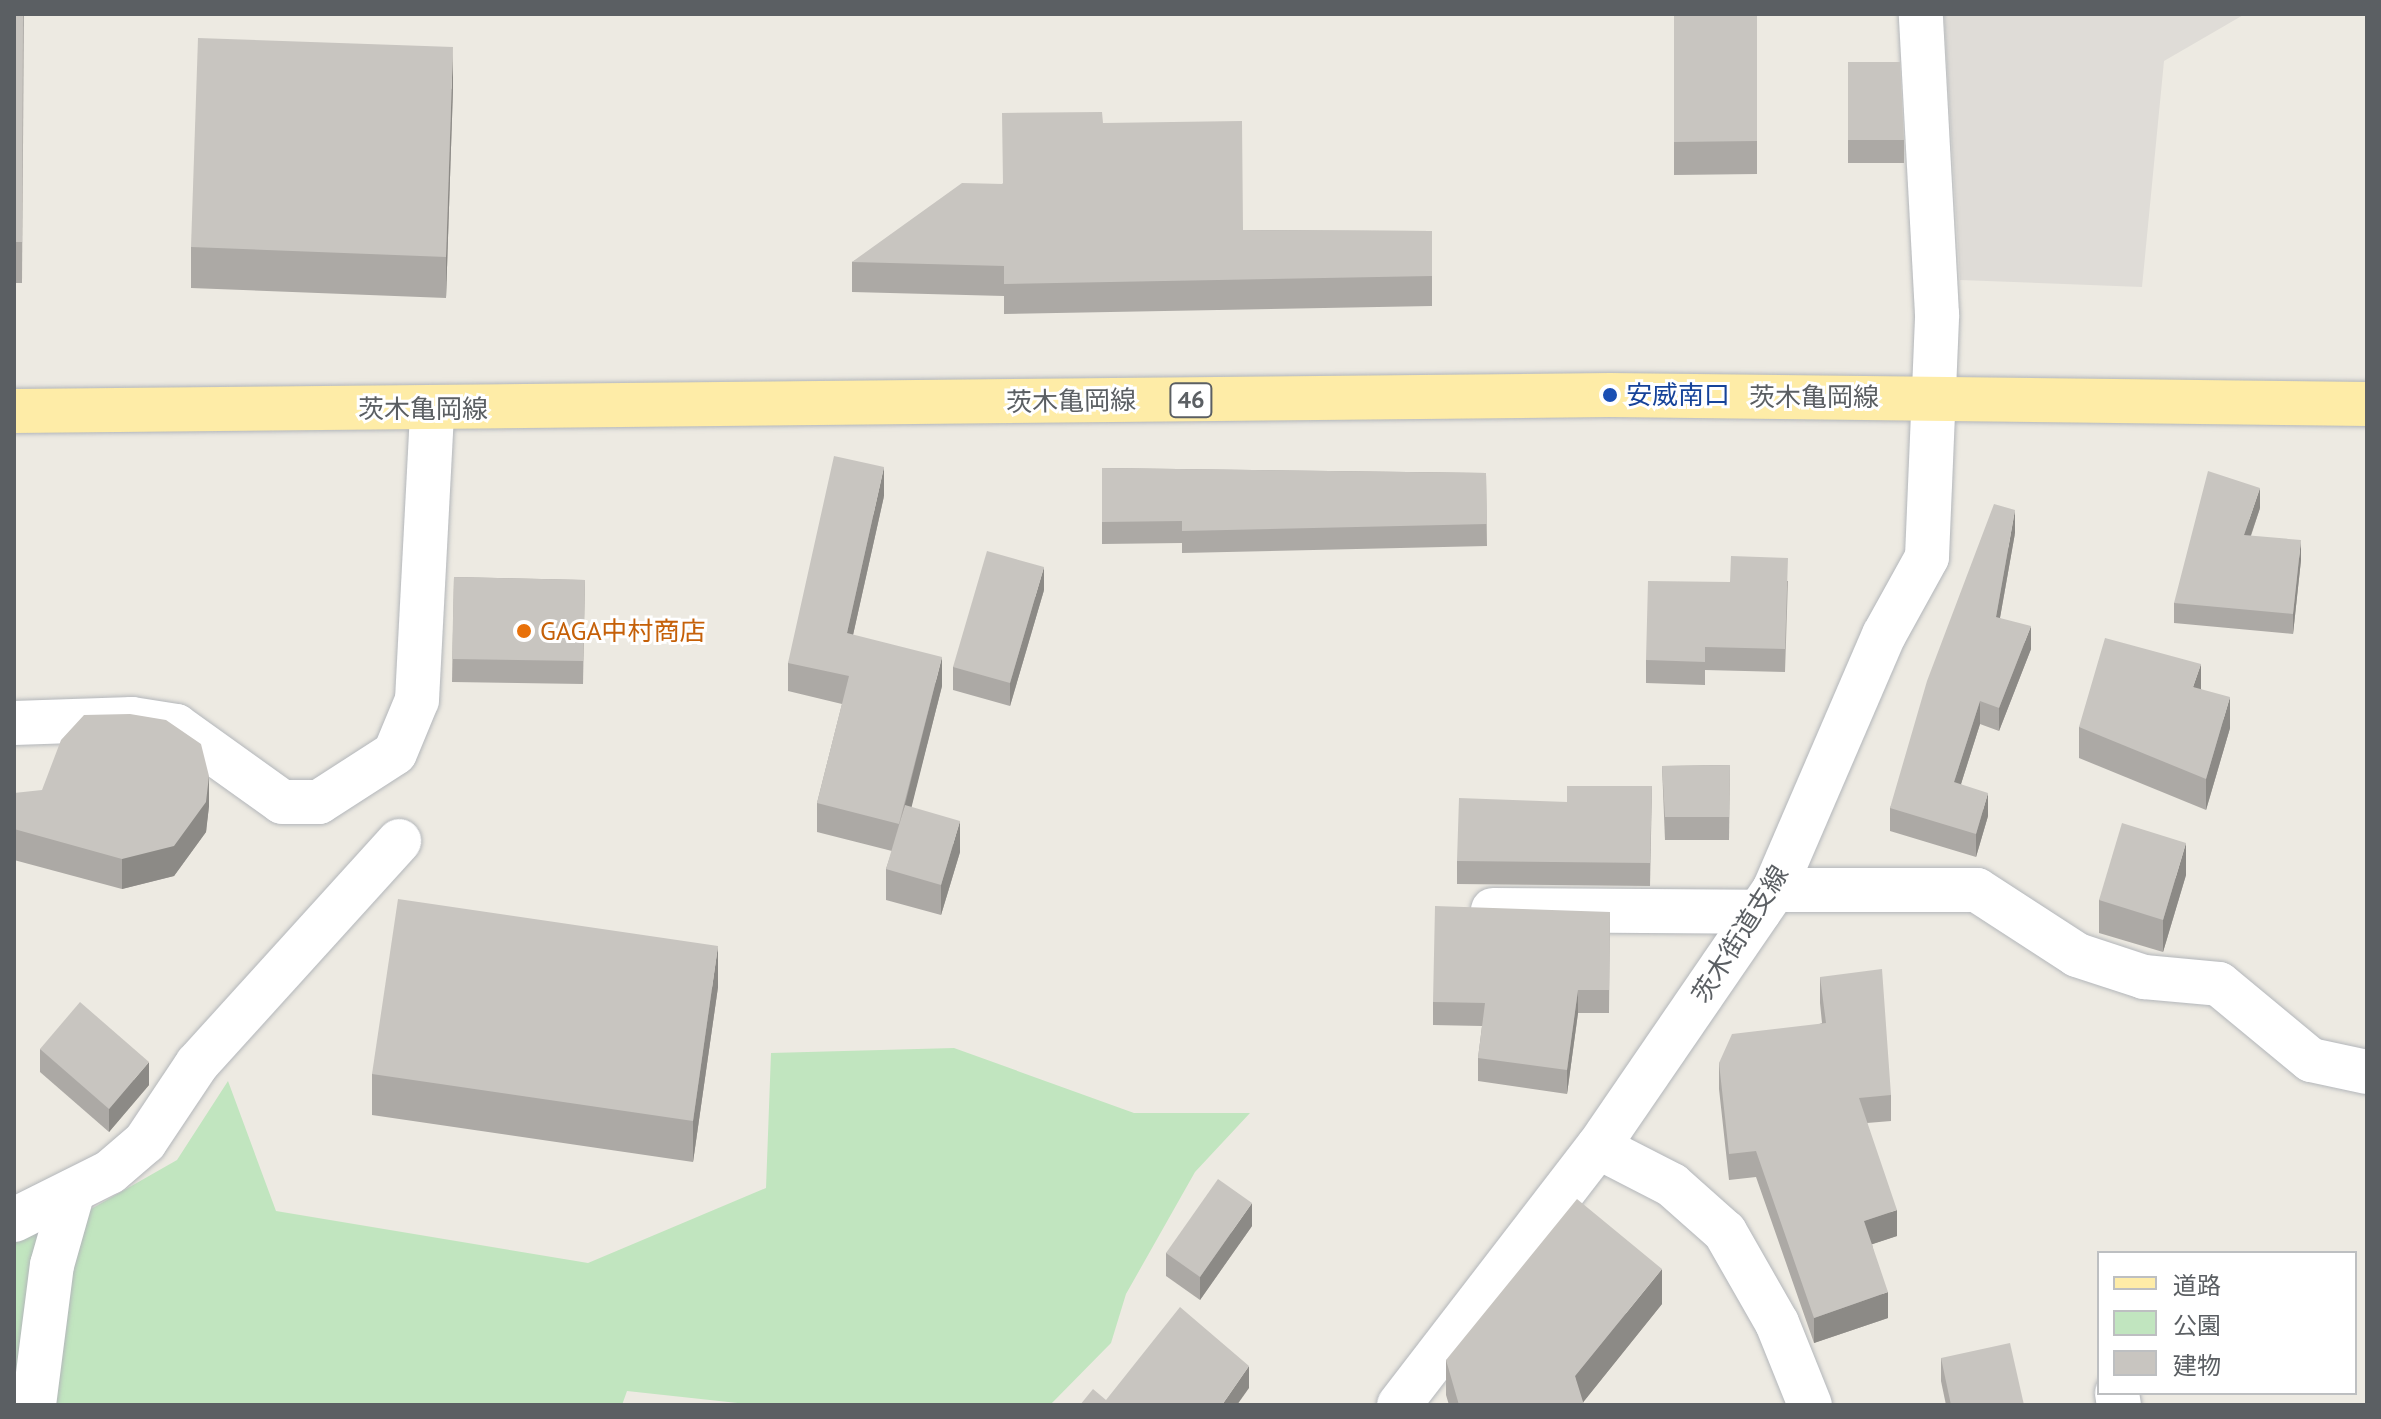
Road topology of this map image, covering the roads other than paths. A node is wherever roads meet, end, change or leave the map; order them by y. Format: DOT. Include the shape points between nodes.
graph roads {
  1 [pos="1921,14"];
  2 [pos="1934,398"];
  3 [pos="2367,404"];
  4 [pos="432,409"];
  5 [pos="14,411"];
  6 [pos="14,723"];
  7 [pos="399,841"];
  8 [pos="1766,901"];
  9 [pos="1455,909"];
  10 [pos="2367,1072"];
  11 [pos="1598,1147"];
  12 [pos="73,1191"];
  13 [pos="14,1220"];
  14 [pos="34,1405"];
  15 [pos="1399,1405"];
  16 [pos="1810,1405"];
  1 -- 2 [label="street, 茨木街道支線"];
  2 -- 3 [label="main road, 茨木亀岡線 / 46"];
  2 -- 4 [label="main road, 茨木亀岡線 / 46"];
  2 -- 8 [label="street, 茨木街道支線" via="1927,557 1884,635"];
  4 -- 5 [label="main road, 茨木亀岡線 / 46"];
  4 -- 6 [label="street" via="417,700 395,753 319,802 282,802 176,726 132,719"];
  7 -- 12 [label="street" via="197,1064 145,1142"];
  8 -- 9 [label="street"];
  8 -- 10 [label="street" via="1977,890 2077,955 2144,977 2219,984 2311,1060"];
  8 -- 11 [label="street, 茨木街道支線"];
  11 -- 15 [label="street, 茨木街道支線"];
  11 -- 16 [label="street" via="1672,1185 1725,1232 1777,1323"];
  12 -- 13 [label="street"];
  12 -- 14 [label="street" via="52,1265"];
}
